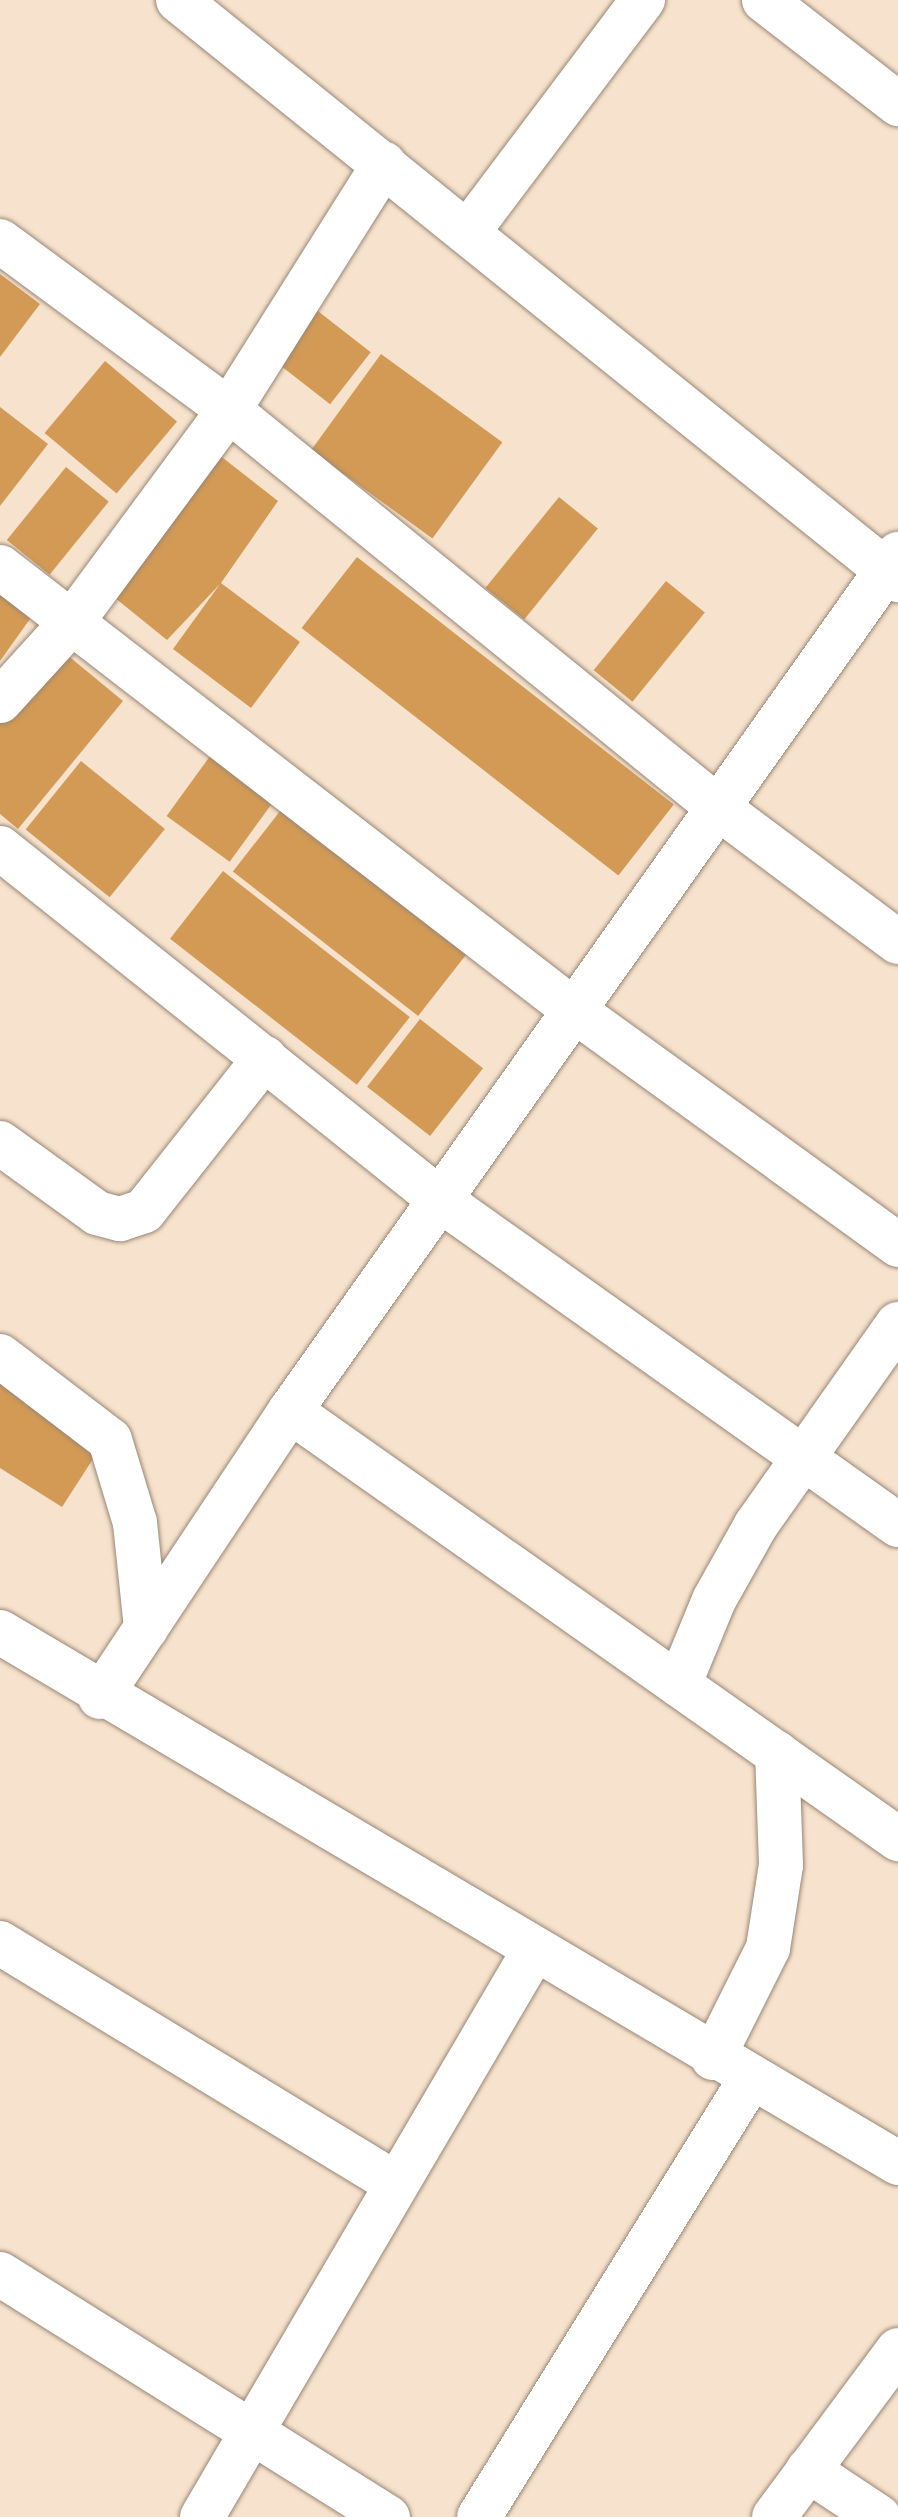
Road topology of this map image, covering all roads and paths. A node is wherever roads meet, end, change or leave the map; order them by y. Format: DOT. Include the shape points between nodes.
graph roads {
  1 [pos="178,0"];
  2 [pos="643,0"];
  3 [pos="764,0"];
  4 [pos="898,104"];
  5 [pos="384,164"];
  6 [pos="468,232"];
  7 [pos="0,241"];
  8 [pos="229,410"];
  9 [pos="0,567"];
  10 [pos="894,568"];
  11 [pos="72,622"];
  12 [pos="0,701"];
  13 [pos="720,809"];
  14 [pos="0,848"];
  15 [pos="898,942"];
  16 [pos="575,1011"];
  17 [pos="265,1058"];
  18 [pos="0,1143"];
  19 [pos="443,1202"];
  20 [pos="898,1245"];
  21 [pos="898,1324"];
  22 [pos="0,1356"];
  23 [pos="290,1411"];
  24 [pos="800,1456"];
  25 [pos="898,1525"];
  26 [pos="146,1628"];
  27 [pos="0,1632"];
  28 [pos="679,1685"];
  29 [pos="100,1697"];
  30 [pos="777,1753"];
  31 [pos="898,1839"];
  32 [pos="0,1943"];
  33 [pos="533,1952"];
  34 [pos="713,2058"];
  35 [pos="750,2080"];
  36 [pos="898,2163"];
  37 [pos="397,2184"];
  38 [pos="0,2274"];
  39 [pos="898,2350"];
  40 [pos="252,2429"];
  41 [pos="808,2470"];
  42 [pos="202,2517"];
  43 [pos="388,2517"];
  44 [pos="479,2517"];
  45 [pos="774,2517"];
  46 [pos="879,2517"];
  1 -- 5 [label="street"];
  2 -- 6 [label="street"];
  3 -- 4 [label="street"];
  5 -- 6 [label="street"];
  5 -- 8 [label="street"];
  6 -- 10 [label="street"];
  7 -- 8 [label="street"];
  8 -- 11 [label="street"];
  8 -- 13 [label="street"];
  9 -- 11 [label="street"];
  10 -- 13 [label="street"];
  11 -- 12 [label="street"];
  11 -- 16 [label="street"];
  13 -- 15 [label="street"];
  13 -- 16 [label="street"];
  14 -- 17 [label="street"];
  16 -- 19 [label="street"];
  16 -- 20 [label="street"];
  17 -- 18 [label="street" via="144,1211 120,1219 97,1213"];
  17 -- 19 [label="street"];
  19 -- 23 [label="street"];
  19 -- 24 [label="street"];
  21 -- 24 [label="street"];
  22 -- 26 [label="street" via="110,1440 135,1523"];
  23 -- 26 [label="street"];
  23 -- 28 [label="street"];
  24 -- 25 [label="street"];
  24 -- 28 [label="street" via="714,1600"];
  26 -- 29 [label="street"];
  27 -- 29 [label="street"];
  28 -- 30 [label="street"];
  29 -- 33 [label="street"];
  30 -- 31 [label="street"];
  30 -- 34 [label="street" via="781,1865 768,1948"];
  32 -- 37 [label="street"];
  33 -- 34 [label="street"];
  33 -- 37 [label="street"];
  34 -- 35 [label="street"];
  35 -- 36 [label="street"];
  35 -- 44 [label="street"];
  37 -- 40 [label="street"];
  38 -- 40 [label="street"];
  39 -- 41 [label="street"];
  40 -- 42 [label="street"];
  40 -- 43 [label="street"];
  41 -- 45 [label="street"];
  41 -- 46 [label="street"];
}
